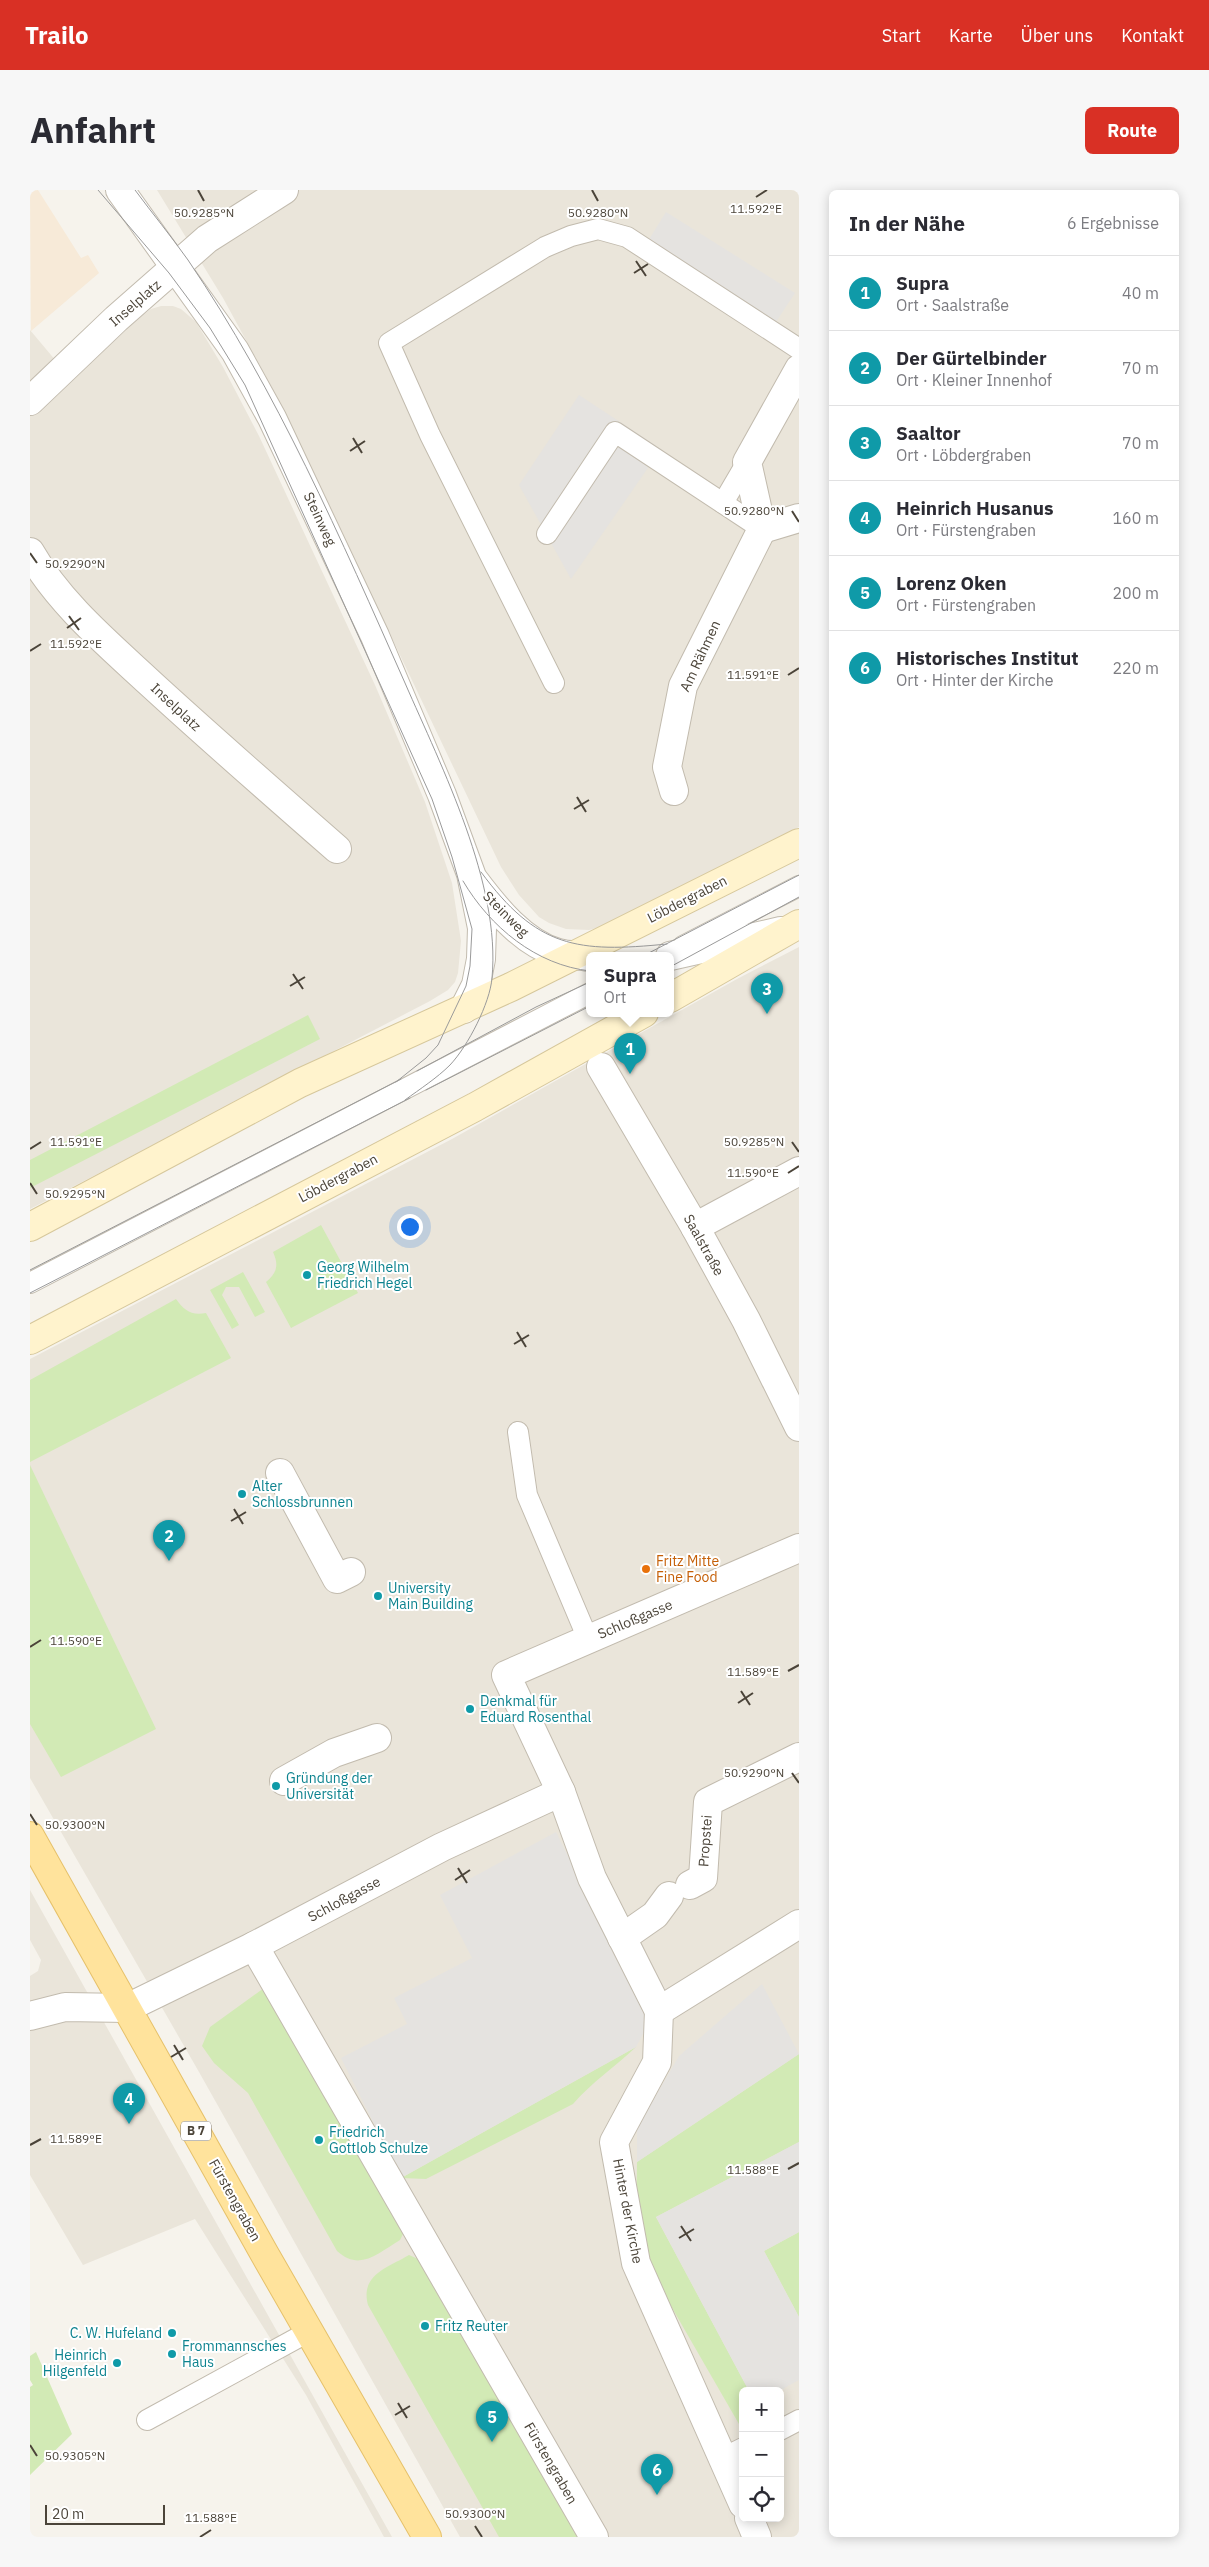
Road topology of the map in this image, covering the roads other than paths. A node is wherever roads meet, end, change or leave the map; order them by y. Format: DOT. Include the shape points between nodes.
graph roads {
  1 [pos="120,190"];
  2 [pos="284,190"];
  3 [pos="176,267"];
  4 [pos="799,349"];
  5 [pos="799,369"];
  6 [pos="30,401"];
  7 [pos="747,462"];
  8 [pos="723,503"];
  9 [pos="799,518"];
  10 [pos="762,529"];
  11 [pos="547,534"];
  12 [pos="30,552"];
  13 [pos="554,683"];
  14 [pos="674,792"];
  15 [pos="799,843"];
  16 [pos="337,849"];
  17 [pos="471,874"];
  18 [pos="799,886"];
  19 [pos="794,926"];
  20 [pos="590,952"];
  21 [pos="671,952"];
  22 [pos="674,955"];
  23 [pos="582,956"];
  24 [pos="586,995"];
  25 [pos="674,996"];
  26 [pos="464,1009"];
  27 [pos="637,1017"];
  28 [pos="601,1067"];
  29 [pos="799,1171"];
  30 [pos="30,1227"];
  31 [pos="695,1227"];
  32 [pos="30,1282"];
  33 [pos="30,1340"];
  34 [pos="799,1427"];
  35 [pos="518,1432"];
  36 [pos="280,1473"];
  37 [pos="799,1548"];
  38 [pos="351,1572"];
  39 [pos="588,1639"];
  40 [pos="377,1738"];
  41 [pos="799,1757"];
  42 [pos="284,1781"];
  43 [pos="561,1792"];
  44 [pos="30,1836"];
  45 [pos="799,1924"];
  46 [pos="622,1938"];
  47 [pos="254,1946"];
  48 [pos="128,2008"];
  49 [pos="659,2012"];
  50 [pos="30,2016"];
  51 [pos="310,2331"];
  52 [pos="146,2420"];
  53 [pos="799,2420"];
  54 [pos="784,2428"];
  55 [pos="735,2464"];
  56 [pos="739,2484"];
  57 [pos="751,2522"];
  58 [pos="427,2537"];
  59 [pos="594,2537"];
  60 [pos="757,2537"];
  1 -- 3 [label="street, Steinweg"];
  2 -- 3 [label="street, Inselplatz" via="207,239"];
  3 -- 6 [label="street, Inselplatz"];
  3 -- 17 [label="street, Steinweg" via="234,351 272,418 375,636 442,795"];
  4 -- 13 [label="lane" via="627,237 598,229 544,247 389,343 430,435"];
  5 -- 7 [label="street"];
  7 -- 8 [label="lane"];
  7 -- 10 [label="street"];
  8 -- 10 [label="lane"];
  8 -- 11 [label="lane" via="615,432"];
  9 -- 10 [label="street"];
  10 -- 14 [label="street, Am Rähmen" via="683,686 667,767"];
  12 -- 16 [label="street, Inselplatz" via="42,572 92,630 226,754"];
  15 -- 20 [label="main road, Löbdergraben"];
  17 -- 23 [label="street, Steinweg" via="518,930 559,954"];
  17 -- 26 [label="street, Steinweg" via="482,928 481,959 476,986"];
  18 -- 21 [label="lane"];
  19 -- 22 [label="street"];
  19 -- 25 [label="main road"];
  23 -- 26 [label="main road, Löbdergraben"];
  24 -- 32 [label="lane"];
  26 -- 30 [label="main road, Löbdergraben" via="300,1084"];
  27 -- 33 [label="main road, Löbdergraben" via="475,1107"];
  28 -- 31 [label="street, Saalstraße"];
  29 -- 31 [label="street"];
  31 -- 34 [label="street, Saalstraße"];
  35 -- 39 [label="lane" via="527,1495"];
  36 -- 38 [label="street" via="337,1579"];
  37 -- 39 [label="street, Schloßgasse"];
  39 -- 43 [label="street, Schloßgasse" via="506,1675"];
  40 -- 42 [label="street" via="334,1753"];
  41 -- 46 [label="street, Propstei" via="708,1802 703,1878 680,1891 655,1915"];
  43 -- 46 [label="street, Schloßgasse" via="592,1878"];
  43 -- 47 [label="street, Schloßgasse" via="442,1847"];
  44 -- 48 [label="main road, Fürstengraben / B 7"];
  45 -- 49 [label="street"];
  46 -- 49 [label="street, Schloßgasse"];
  47 -- 48 [label="street, Schloßgasse"];
  47 -- 59 [label="street, Fürstengraben"];
  48 -- 50 [label="street" via="65,2007"];
  48 -- 51 [label="main road, Fürstengraben / B 7"];
  49 -- 55 [label="street, Hinter der Kirche" via="657,2062 614,2142 636,2263"];
  51 -- 52 [label="lane"];
  51 -- 58 [label="main road, Fürstengraben / B 7"];
  53 -- 54 [label="lane"];
  55 -- 56 [label="street, Hinter der Kirche"];
  57 -- 60 [label="street"];
}
